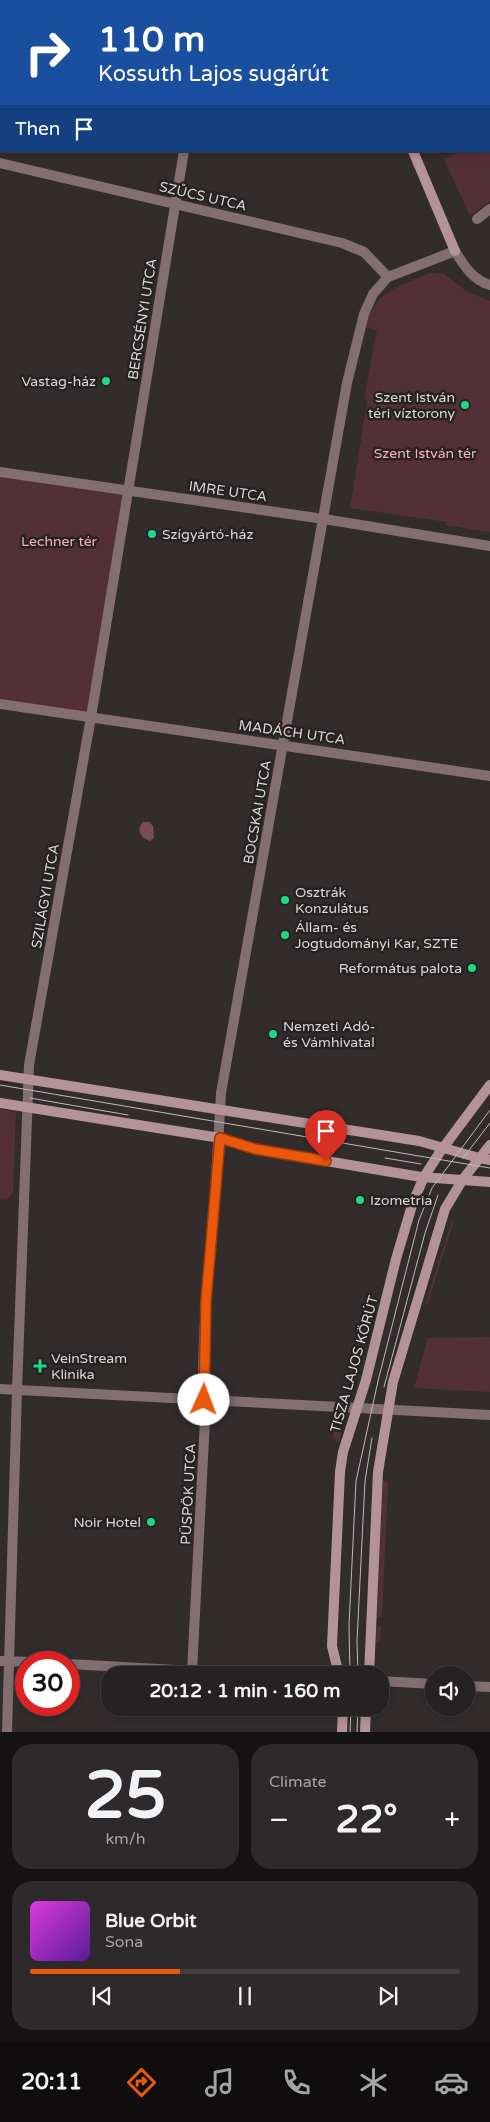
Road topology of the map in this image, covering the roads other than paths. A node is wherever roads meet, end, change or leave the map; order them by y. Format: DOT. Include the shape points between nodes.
graph roads {
  1 [pos="184,152"];
  2 [pos="413,152"];
  3 [pos="0,163"];
  4 [pos="175,203"];
  5 [pos="490,209"];
  6 [pos="477,220"];
  7 [pos="455,251"];
  8 [pos="388,277"];
  9 [pos="490,285"];
  10 [pos="0,472"];
  11 [pos="127,491"];
  12 [pos="324,519"];
  13 [pos="490,546"];
  14 [pos="0,704"];
  15 [pos="90,717"];
  16 [pos="284,744"];
  17 [pos="490,776"];
  18 [pos="0,1074"];
  19 [pos="28,1079"];
  20 [pos="490,1085"];
  21 [pos="0,1103"];
  22 [pos="27,1108"];
  23 [pos="220,1110"];
  24 [pos="220,1138"];
  25 [pos="490,1145"];
  26 [pos="443,1147"];
  27 [pos="479,1158"];
  28 [pos="490,1160"];
  29 [pos="424,1178"];
  30 [pos="463,1179"];
  31 [pos="490,1182"];
  32 [pos="0,1389"];
  33 [pos="17,1390"];
  34 [pos="204,1400"];
  35 [pos="357,1408"];
  36 [pos="388,1410"];
  37 [pos="490,1415"];
  38 [pos="5,1661"];
  39 [pos="80,1665"];
  40 [pos="104,1666"];
  41 [pos="192,1666"];
  42 [pos="337,1666"];
  43 [pos="368,1666"];
  44 [pos="389,1682"];
  45 [pos="425,1684"];
  46 [pos="475,1686"];
  47 [pos="490,1687"];
  48 [pos="343,1716"];
  49 [pos="366,1716"];
  50 [pos="7,1732"];
  51 [pos="342,1732"];
  52 [pos="365,1732"];
  1 -- 4 [label="street, BERCSÉNYI UTCA"];
  2 -- 7 [label="street"];
  3 -- 4 [label="street, SZŰCS UTCA"];
  4 -- 8 [label="street, SZŰCS UTCA" via="342,243 364,252"];
  4 -- 11 [label="street, BERCSÉNYI UTCA"];
  5 -- 6 [label="street"];
  7 -- 8 [label="street"];
  7 -- 9 [label="street" via="466,269"];
  8 -- 12 [label="street" via="373,294 360,327"];
  10 -- 11 [label="street"];
  11 -- 12 [label="street, IMRE UTCA"];
  11 -- 15 [label="street"];
  12 -- 13 [label="street"];
  12 -- 16 [label="street, BOCSKAI UTCA"];
  14 -- 15 [label="street"];
  15 -- 16 [label="street, MADÁCH UTCA"];
  15 -- 19 [label="street, SZILÁGYI UTCA"];
  16 -- 17 [label="street, MADÁCH UTCA"];
  16 -- 23 [label="street, BOCSKAI UTCA"];
  18 -- 19 [label="street"];
  19 -- 22 [label="street, SZILÁGYI UTCA"];
  19 -- 23 [label="street"];
  20 -- 26 [label="street, TISZA LAJOS KÖRÚT"];
  21 -- 22 [label="street"];
  22 -- 24 [label="street"];
  22 -- 33 [label="street, SZILÁGYI UTCA"];
  23 -- 24 [label="street, BOCSKAI UTCA"];
  23 -- 26 [label="street" via="419,1140"];
  24 -- 29 [label="street" via="255,1149"];
  24 -- 34 [label="street, PÜSPÖK UTCA" via="206,1301"];
  25 -- 27 [label="street"];
  26 -- 27 [label="street"];
  26 -- 29 [label="street, TISZA LAJOS KÖRÚT"];
  27 -- 28 [label="street"];
  27 -- 30 [label="street"];
  29 -- 30 [label="street"];
  29 -- 35 [label="street, TISZA LAJOS KÖRÚT" via="412,1202"];
  30 -- 31 [label="street"];
  30 -- 36 [label="street" via="445,1210 393,1382"];
  32 -- 33 [label="street"];
  33 -- 34 [label="street"];
  33 -- 38 [label="street, SZILÁGYI UTCA"];
  34 -- 35 [label="street"];
  34 -- 41 [label="street, PÜSPÖK UTCA" via="206,1420"];
  35 -- 36 [label="street"];
  35 -- 42 [label="street, TISZA LAJOS KÖRÚT" via="340,1472 332,1646"];
  36 -- 37 [label="street"];
  36 -- 43 [label="street" via="378,1472"];
  38 -- 50 [label="street, SZILÁGYI UTCA"];
  39 -- 40 [label="street"];
  44 -- 45 [label="street"];
  46 -- 47 [label="street"];
  48 -- 51 [label="street"];
  49 -- 52 [label="street"];
}
